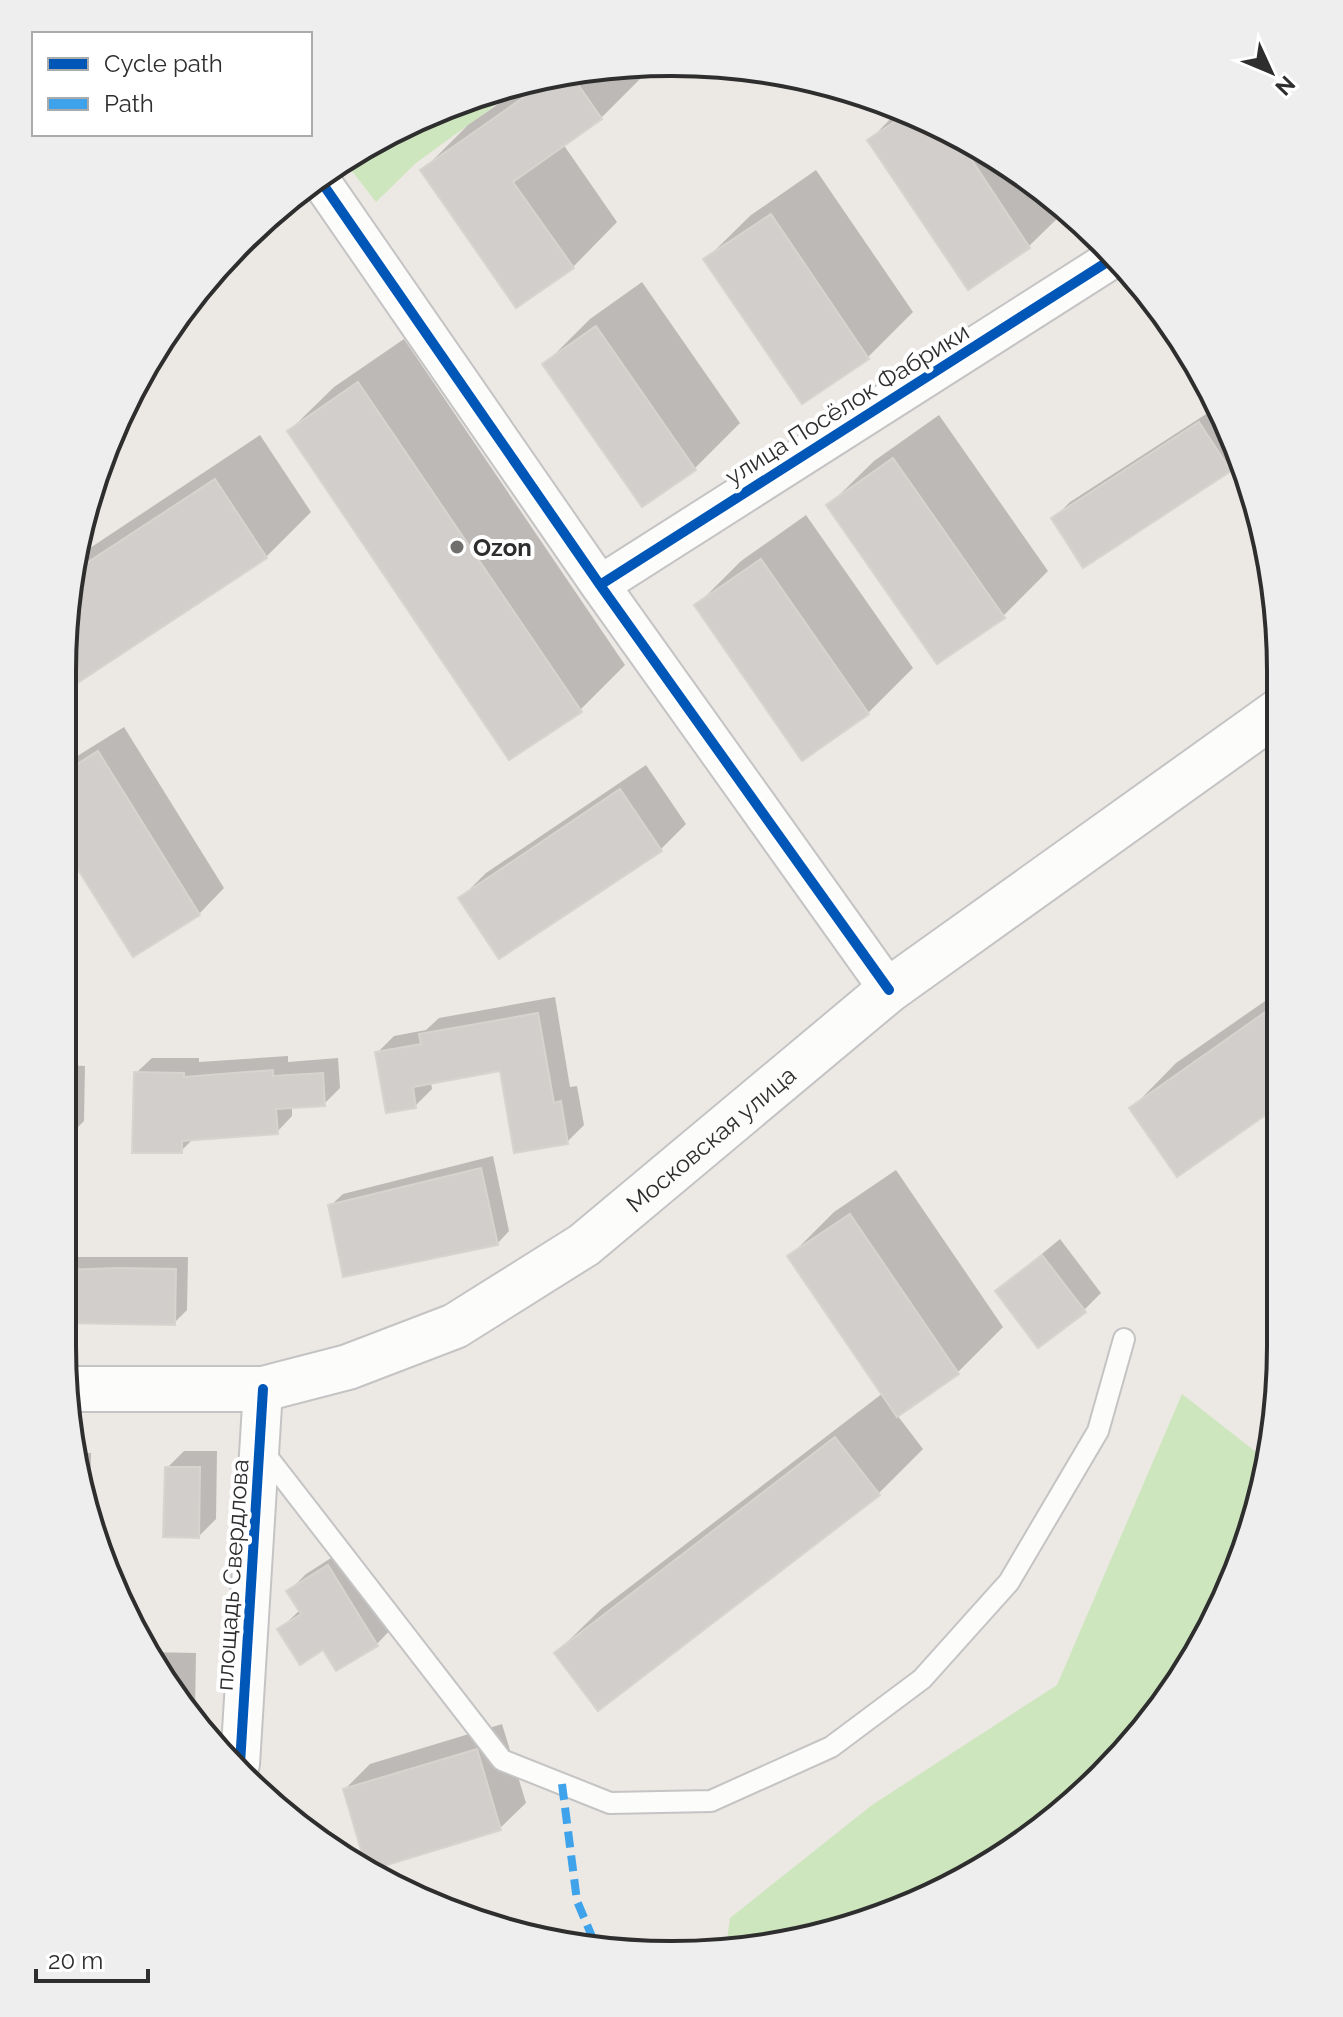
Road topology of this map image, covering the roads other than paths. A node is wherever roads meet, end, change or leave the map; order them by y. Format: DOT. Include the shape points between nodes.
graph roads {
  1 [pos="325,187"];
  2 [pos="1105,263"];
  3 [pos="600,585"];
  4 [pos="1267,720"];
  5 [pos="889,990"];
  6 [pos="1124,1339"];
  7 [pos="78,1389"];
  8 [pos="263,1389"];
  9 [pos="260,1447"];
  10 [pos="240,1756"];
  1 -- 3 [label="street"];
  2 -- 3 [label="street, улица Посёлок Фабрики"];
  3 -- 5 [label="street"];
  4 -- 5 [label="main road, Московская улица"];
  5 -- 8 [label="main road, Московская улица" via="584,1245 455,1326 348,1367"];
  6 -- 9 [label="lane" via="1098,1431 1009,1582 961,1636 922,1679 831,1747 711,1801 610,1803 502,1760"];
  7 -- 8 [label="main road, Московская улица"];
  8 -- 9 [label="street, площадь Свердлова"];
  9 -- 10 [label="street, площадь Свердлова"];
}
